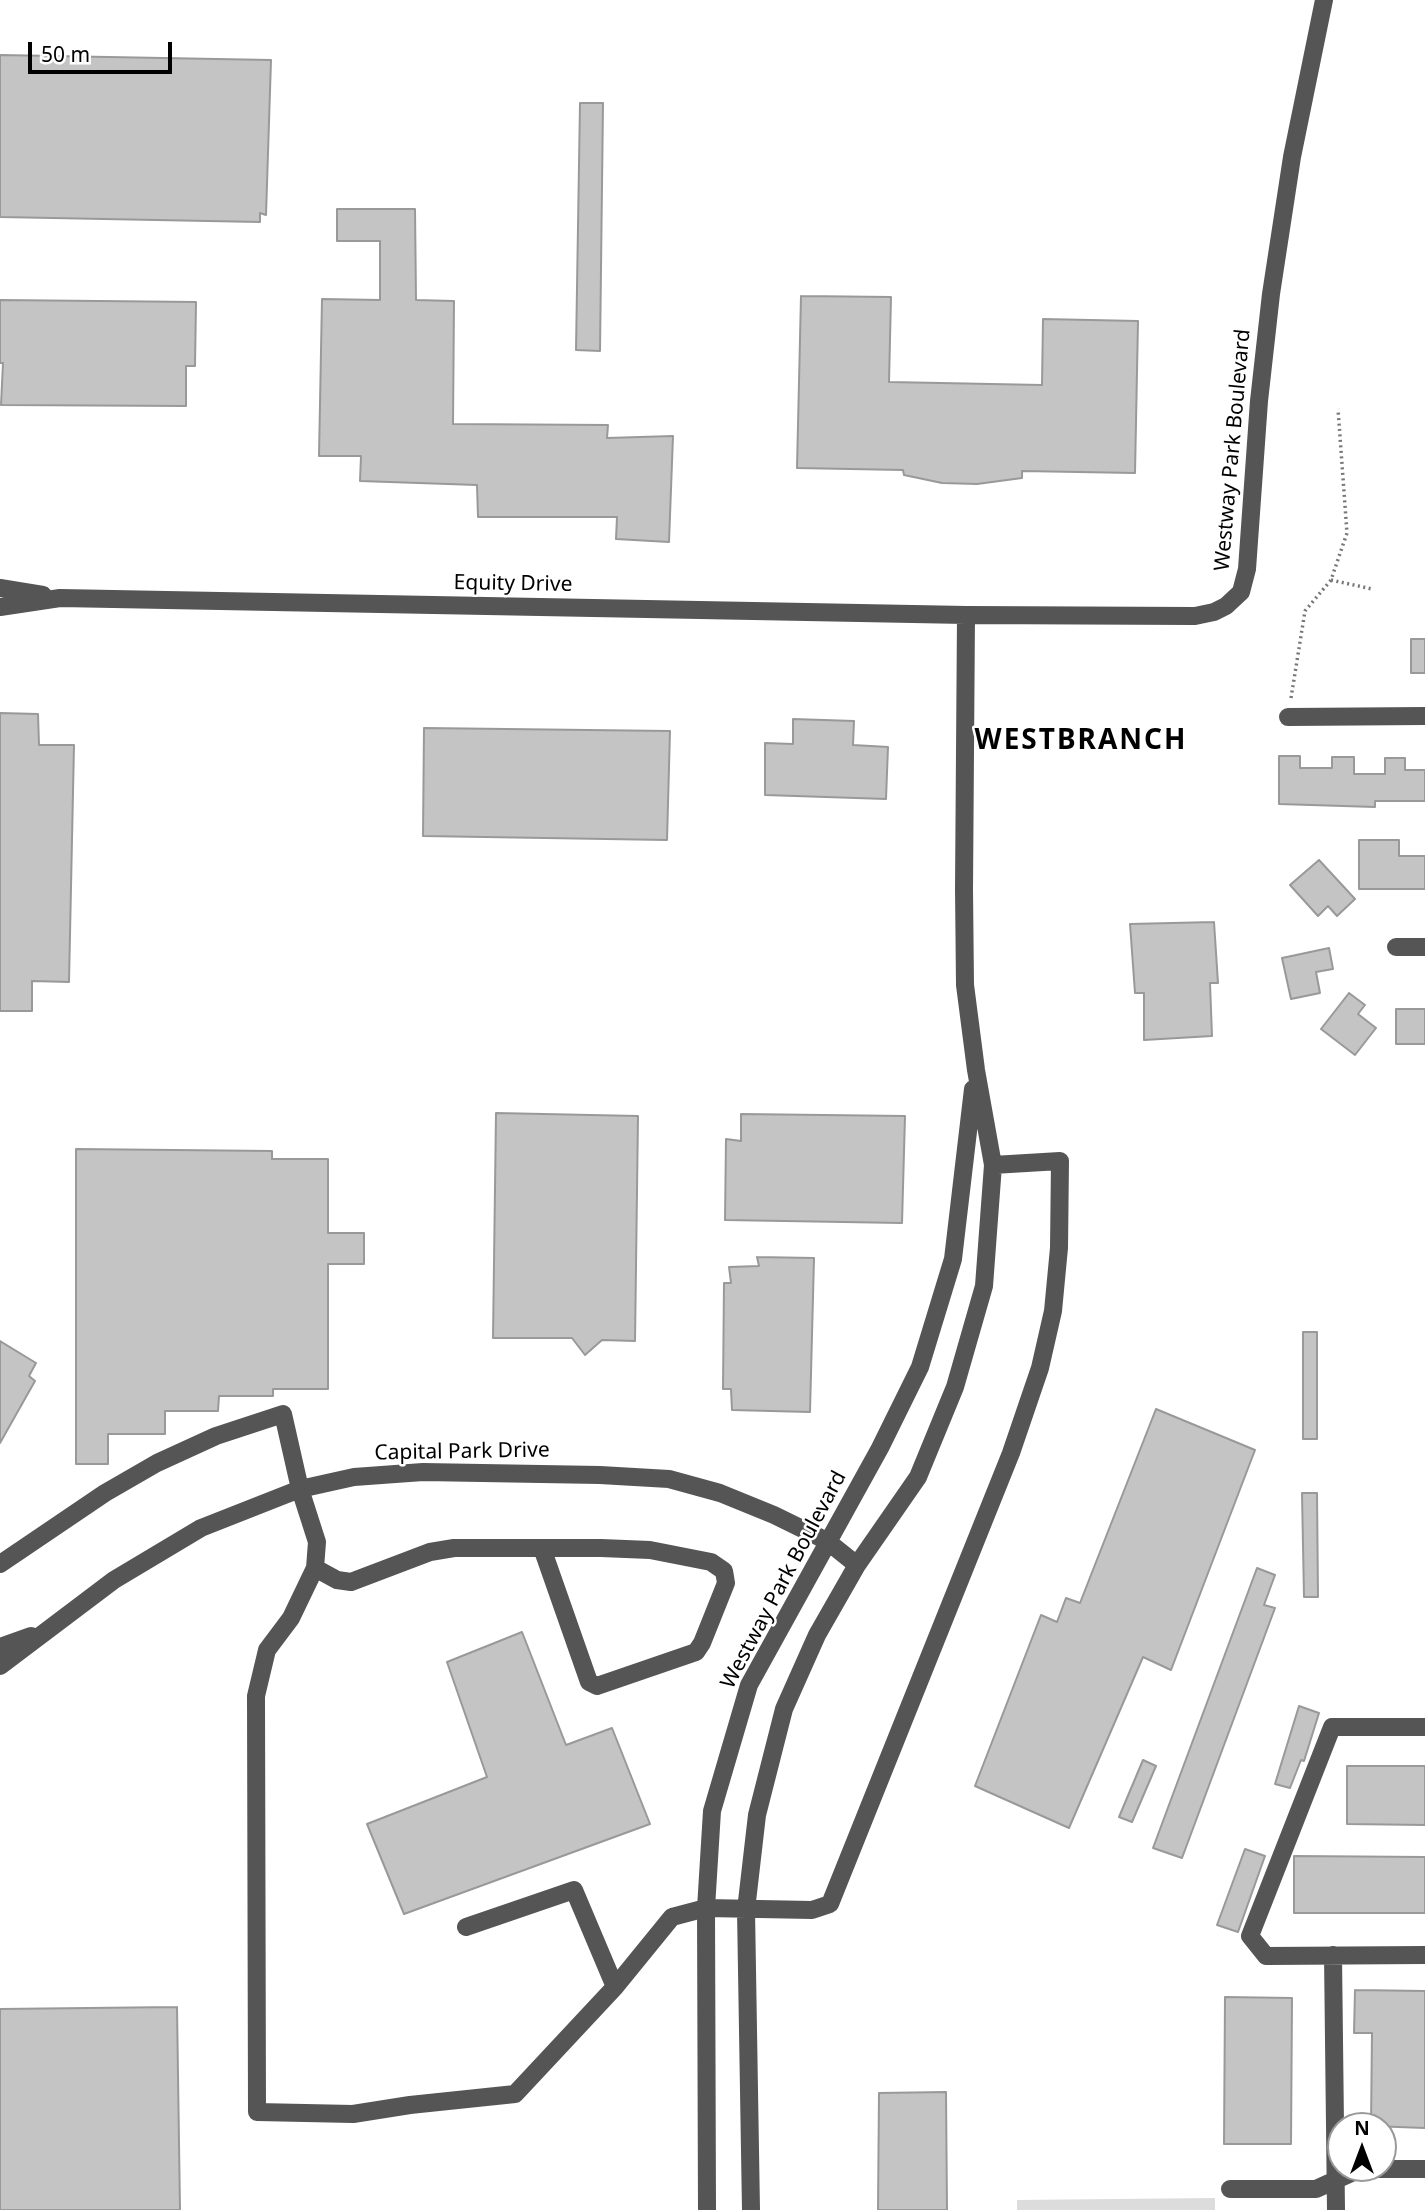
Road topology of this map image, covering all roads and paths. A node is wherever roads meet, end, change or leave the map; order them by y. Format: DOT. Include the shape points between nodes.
graph roads {
  1 [pos="1324,0"];
  2 [pos="1338,410"];
  3 [pos="1331,580"];
  4 [pos="0,588"];
  5 [pos="1371,589"];
  6 [pos="60,598"];
  7 [pos="0,607"];
  8 [pos="966,615"];
  9 [pos="1425,716"];
  10 [pos="1288,717"];
  11 [pos="1396,947"];
  12 [pos="1425,947"];
  13 [pos="975,1070"];
  14 [pos="993,1165"];
  15 [pos="300,1489"];
  16 [pos="827,1541"];
  17 [pos="542,1548"];
  18 [pos="0,1564"];
  19 [pos="857,1565"];
  20 [pos="315,1569"];
  21 [pos="44,1631"];
  22 [pos="0,1647"];
  23 [pos="0,1666"];
  24 [pos="1425,1727"];
  25 [pos="706,1908"];
  26 [pos="746,1910"];
  27 [pos="466,1927"];
  28 [pos="1334,1955"];
  29 [pos="1425,1955"];
  30 [pos="615,1987"];
  31 [pos="1335,2112"];
  32 [pos="1397,2169"];
  33 [pos="1425,2169"];
  34 [pos="1329,2182"];
  35 [pos="1335,2182"];
  36 [pos="1230,2189"];
  37 [pos="708,2210"];
  38 [pos="751,2210"];
  39 [pos="1336,2210"];
  1 -- 8 [label="street, Westway Park Boulevard" via="1292,157 1271,294 1247,569 1241,592 1226,606 1195,616"];
  2 -- 3 [label="path" via="1347,533"];
  3 -- 5 [label="path"];
  3 -- 10 [label="path" via="1305,611"];
  4 -- 6 [label="street, Equity Drive"];
  6 -- 7 [label="street, Equity Drive"];
  6 -- 8 [label="street, Equity Drive"];
  8 -- 13 [label="street, Westway Park Boulevard" via="965,985"];
  9 -- 10 [label="street"];
  11 -- 12 [label="street"];
  13 -- 14 [label="street, Westway Park Boulevard"];
  13 -- 16 [label="street, Westway Park Boulevard" via="953,1259 920,1367"];
  14 -- 19 [label="street, Westway Park Boulevard" via="984,1286 955,1387 918,1477"];
  14 -- 26 [label="street" via="1060,1161 1053,1311 1040,1368 1011,1453 830,1904 812,1910"];
  15 -- 16 [label="street, Capital Park Drive" via="354,1477 423,1472 668,1479 720,1493"];
  15 -- 18 [label="street" via="283,1414 216,1436 157,1463"];
  15 -- 20 [label="street" via="317,1542"];
  15 -- 21 [label="street, Capital Park Drive" via="201,1528 114,1580"];
  16 -- 19 [label="street, Capital Park Drive"];
  16 -- 25 [label="street, Westway Park Boulevard" via="749,1685 712,1811"];
  17 -- 17 [label="street" via="650,1550 711,1562 724,1571 726,1583 696,1652 597,1686 589,1682"];
  17 -- 20 [label="street" via="430,1552 351,1582"];
  19 -- 26 [label="street, Westway Park Boulevard" via="817,1635 784,1709 757,1815"];
  20 -- 30 [label="street" via="291,1618 267,1650 256,1696 257,2112 353,2114 515,2094"];
  21 -- 22 [label="street, Capital Park Drive"];
  21 -- 23 [label="street, Capital Park Drive"];
  24 -- 28 [label="street" via="1332,1727 1250,1936 1266,1956"];
  25 -- 26 [label="street"];
  25 -- 30 [label="street" via="672,1917"];
  25 -- 37 [label="street, Westway Park Boulevard"];
  26 -- 38 [label="street, Westway Park Boulevard"];
  27 -- 30 [label="street" via="574,1889"];
  28 -- 29 [label="street"];
  28 -- 31 [label="street"];
  32 -- 33 [label="street"];
  34 -- 36 [label="street" via="1316,2189"];
  35 -- 39 [label="street"];
}
